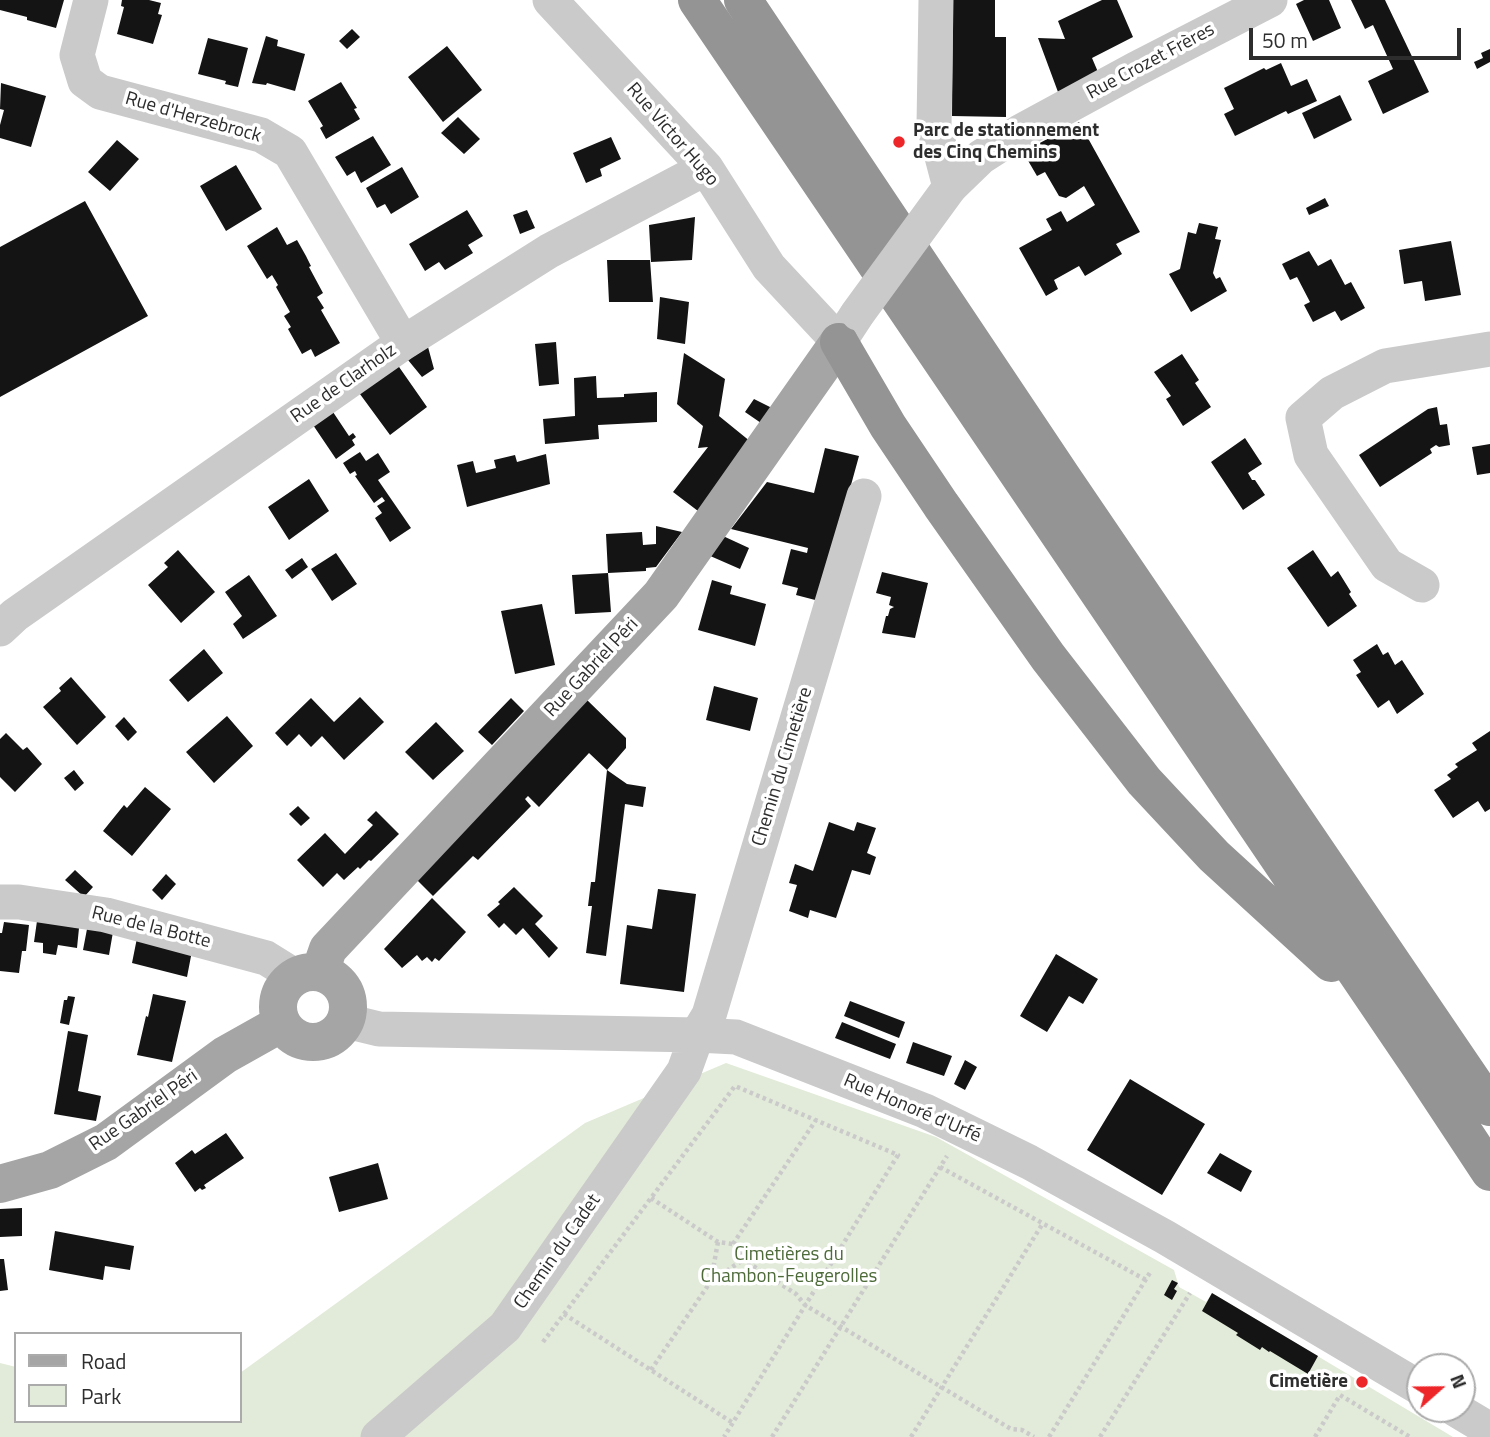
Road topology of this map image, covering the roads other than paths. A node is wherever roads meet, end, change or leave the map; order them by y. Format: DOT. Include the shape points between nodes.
graph roads {
  1 [pos="91,0"];
  2 [pos="550,0"];
  3 [pos="697,0"];
  4 [pos="743,0"];
  5 [pos="936,0"];
  6 [pos="1270,0"];
  7 [pos="706,168"];
  8 [pos="950,187"];
  9 [pos="848,328"];
  10 [pos="403,343"];
  11 [pos="1490,349"];
  12 [pos="864,496"];
  13 [pos="1422,584"];
  14 [pos="0,629"];
  15 [pos="0,902"];
  16 [pos="307,974"];
  17 [pos="346,1021"];
  18 [pos="282,1023"];
  19 [pos="1390,1023"];
  20 [pos="697,1035"];
  21 [pos="1490,1107"];
  22 [pos="1490,1172"];
  23 [pos="0,1184"];
  24 [pos="1406,1380"];
  25 [pos="378,1437"];
  1 -- 10 [label="street, Rue d'Herzebrock" via="77,55 85,81 100,92 261,135 290,152"];
  2 -- 7 [label="street, Rue Victor Hugo"];
  3 -- 19 [label="highway"];
  4 -- 21 [label="highway"];
  5 -- 8 [label="street" via="934,126"];
  6 -- 8 [label="street, Rue Crozet Frères" via="1020,132 981,157"];
  7 -- 9 [label="street, Rue Victor Hugo" via="769,267"];
  7 -- 10 [label="street, Rue de Clarholz" via="549,251"];
  8 -- 9 [label="street, Rue Crozet Frères, bridge"];
  9 -- 16 [label="main road, Rue Gabriel Péri" via="661,595"];
  9 -- 19 [label="highway" via="888,426 1048,657 1144,781 1214,856"];
  10 -- 14 [label="street, Rue de Clarholz"];
  11 -- 13 [label="street" via="1385,366 1332,393 1303,418 1311,455 1387,565"];
  12 -- 20 [label="street, Chemin du Cimetière" via="709,1016"];
  15 -- 16 [label="street, Rue de la Botte" via="106,915 266,958"];
  16 -- 17 [label="main road" via="330,975 345,989"];
  16 -- 18 [label="main road" via="287,983 281,992 278,1013"];
  17 -- 18 [label="main road" via="334,1036 315,1042 295,1038"];
  17 -- 20 [label="street, Rue Honoré d'Urfé" via="379,1030"];
  18 -- 23 [label="main road, Rue Gabriel Péri" via="225,1055 106,1142 50,1170"];
  19 -- 22 [label="highway"];
  20 -- 24 [label="street, Rue Honoré d'Urfé" via="736,1037 937,1116 1165,1237"];
  20 -- 25 [label="street, Chemin du Cadet" via="684,1071 505,1328"];
}
